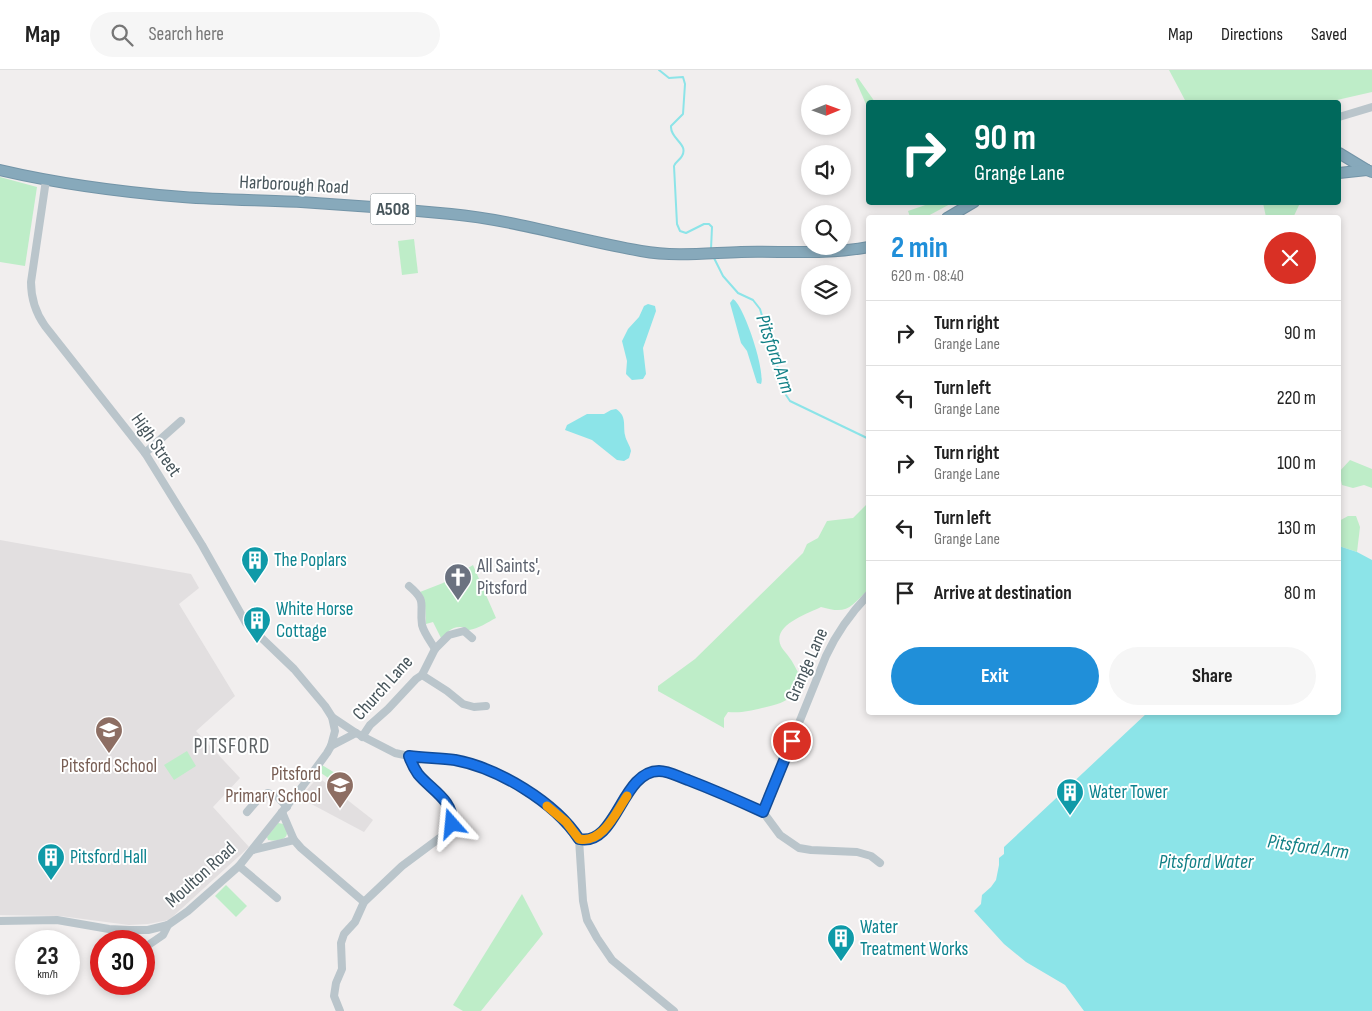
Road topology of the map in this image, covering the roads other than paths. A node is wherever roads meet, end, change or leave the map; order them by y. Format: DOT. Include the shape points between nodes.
graph roads {
  1 [pos="1372,107"];
  2 [pos="1341,116"];
  3 [pos="1341,154"];
  4 [pos="0,170"];
  5 [pos="1369,171"];
  6 [pos="1341,173"];
  7 [pos="46,180"];
  8 [pos="969,205"];
  9 [pos="952,215"];
  10 [pos="866,247"];
  11 [pos="181,421"];
  12 [pos="144,453"];
  13 [pos="409,586"];
  14 [pos="866,598"];
  15 [pos="472,638"];
  16 [pos="435,649"];
  17 [pos="422,674"];
  18 [pos="486,706"];
  19 [pos="332,717"];
  20 [pos="359,735"];
  21 [pos="331,746"];
  22 [pos="409,756"];
  23 [pos="284,809"];
  24 [pos="247,812"];
  25 [pos="763,812"];
  26 [pos="579,839"];
  27 [pos="294,840"];
  28 [pos="253,850"];
  29 [pos="880,863"];
  30 [pos="239,866"];
  31 [pos="277,898"];
  32 [pos="364,902"];
  33 [pos="0,921"];
  34 [pos="168,925"];
  35 [pos="155,940"];
  36 [pos="340,1011"];
  37 [pos="674,1011"];
  1 -- 2 [label="street"];
  3 -- 5 [label="highway"];
  4 -- 7 [label="highway, Harborough Road / A508"];
  5 -- 6 [label="highway"];
  7 -- 10 [label="highway, Harborough Road / A508" via="184,197 332,204 480,217 640,251 678,255 828,252"];
  7 -- 12 [label="street, High Street" via="31,282 34,308"];
  8 -- 9 [label="highway"];
  11 -- 12 [label="street"];
  12 -- 19 [label="street, High Street" via="206,551 242,617 294,669"];
  13 -- 16 [label="street" via="419,594 422,626"];
  14 -- 25 [label="street, Grange Lane" via="833,641"];
  15 -- 16 [label="street, Church Lane" via="464,631 458,632 449,635"];
  16 -- 17 [label="street, Church Lane"];
  17 -- 18 [label="street" via="463,704"];
  17 -- 20 [label="street, Church Lane"];
  19 -- 20 [label="street"];
  19 -- 21 [label="street" via="335,731"];
  20 -- 21 [label="street"];
  20 -- 22 [label="street"];
  21 -- 23 [label="street, Moulton Road"];
  22 -- 26 [label="street" via="454,760 487,770 542,801 566,822"];
  22 -- 32 [label="street" via="418,773 450,808 452,824 449,831 402,866"];
  23 -- 24 [label="street" via="277,796 268,793"];
  23 -- 27 [label="street"];
  23 -- 28 [label="street, Moulton Road"];
  25 -- 26 [label="street" via="678,776 649,772 636,782 599,834 588,840"];
  25 -- 29 [label="street" via="780,835 798,848 857,852"];
  26 -- 37 [label="street" via="587,920 612,960"];
  27 -- 28 [label="street"];
  27 -- 32 [label="street"];
  28 -- 30 [label="street, Moulton Road"];
  30 -- 31 [label="street"];
  30 -- 34 [label="street, Moulton Road"];
  32 -- 36 [label="street" via="355,922 342,938 342,969 334,996"];
  33 -- 34 [label="street, Moulton Road" via="58,920 128,930"];
  34 -- 35 [label="street" via="163,935"];
}
